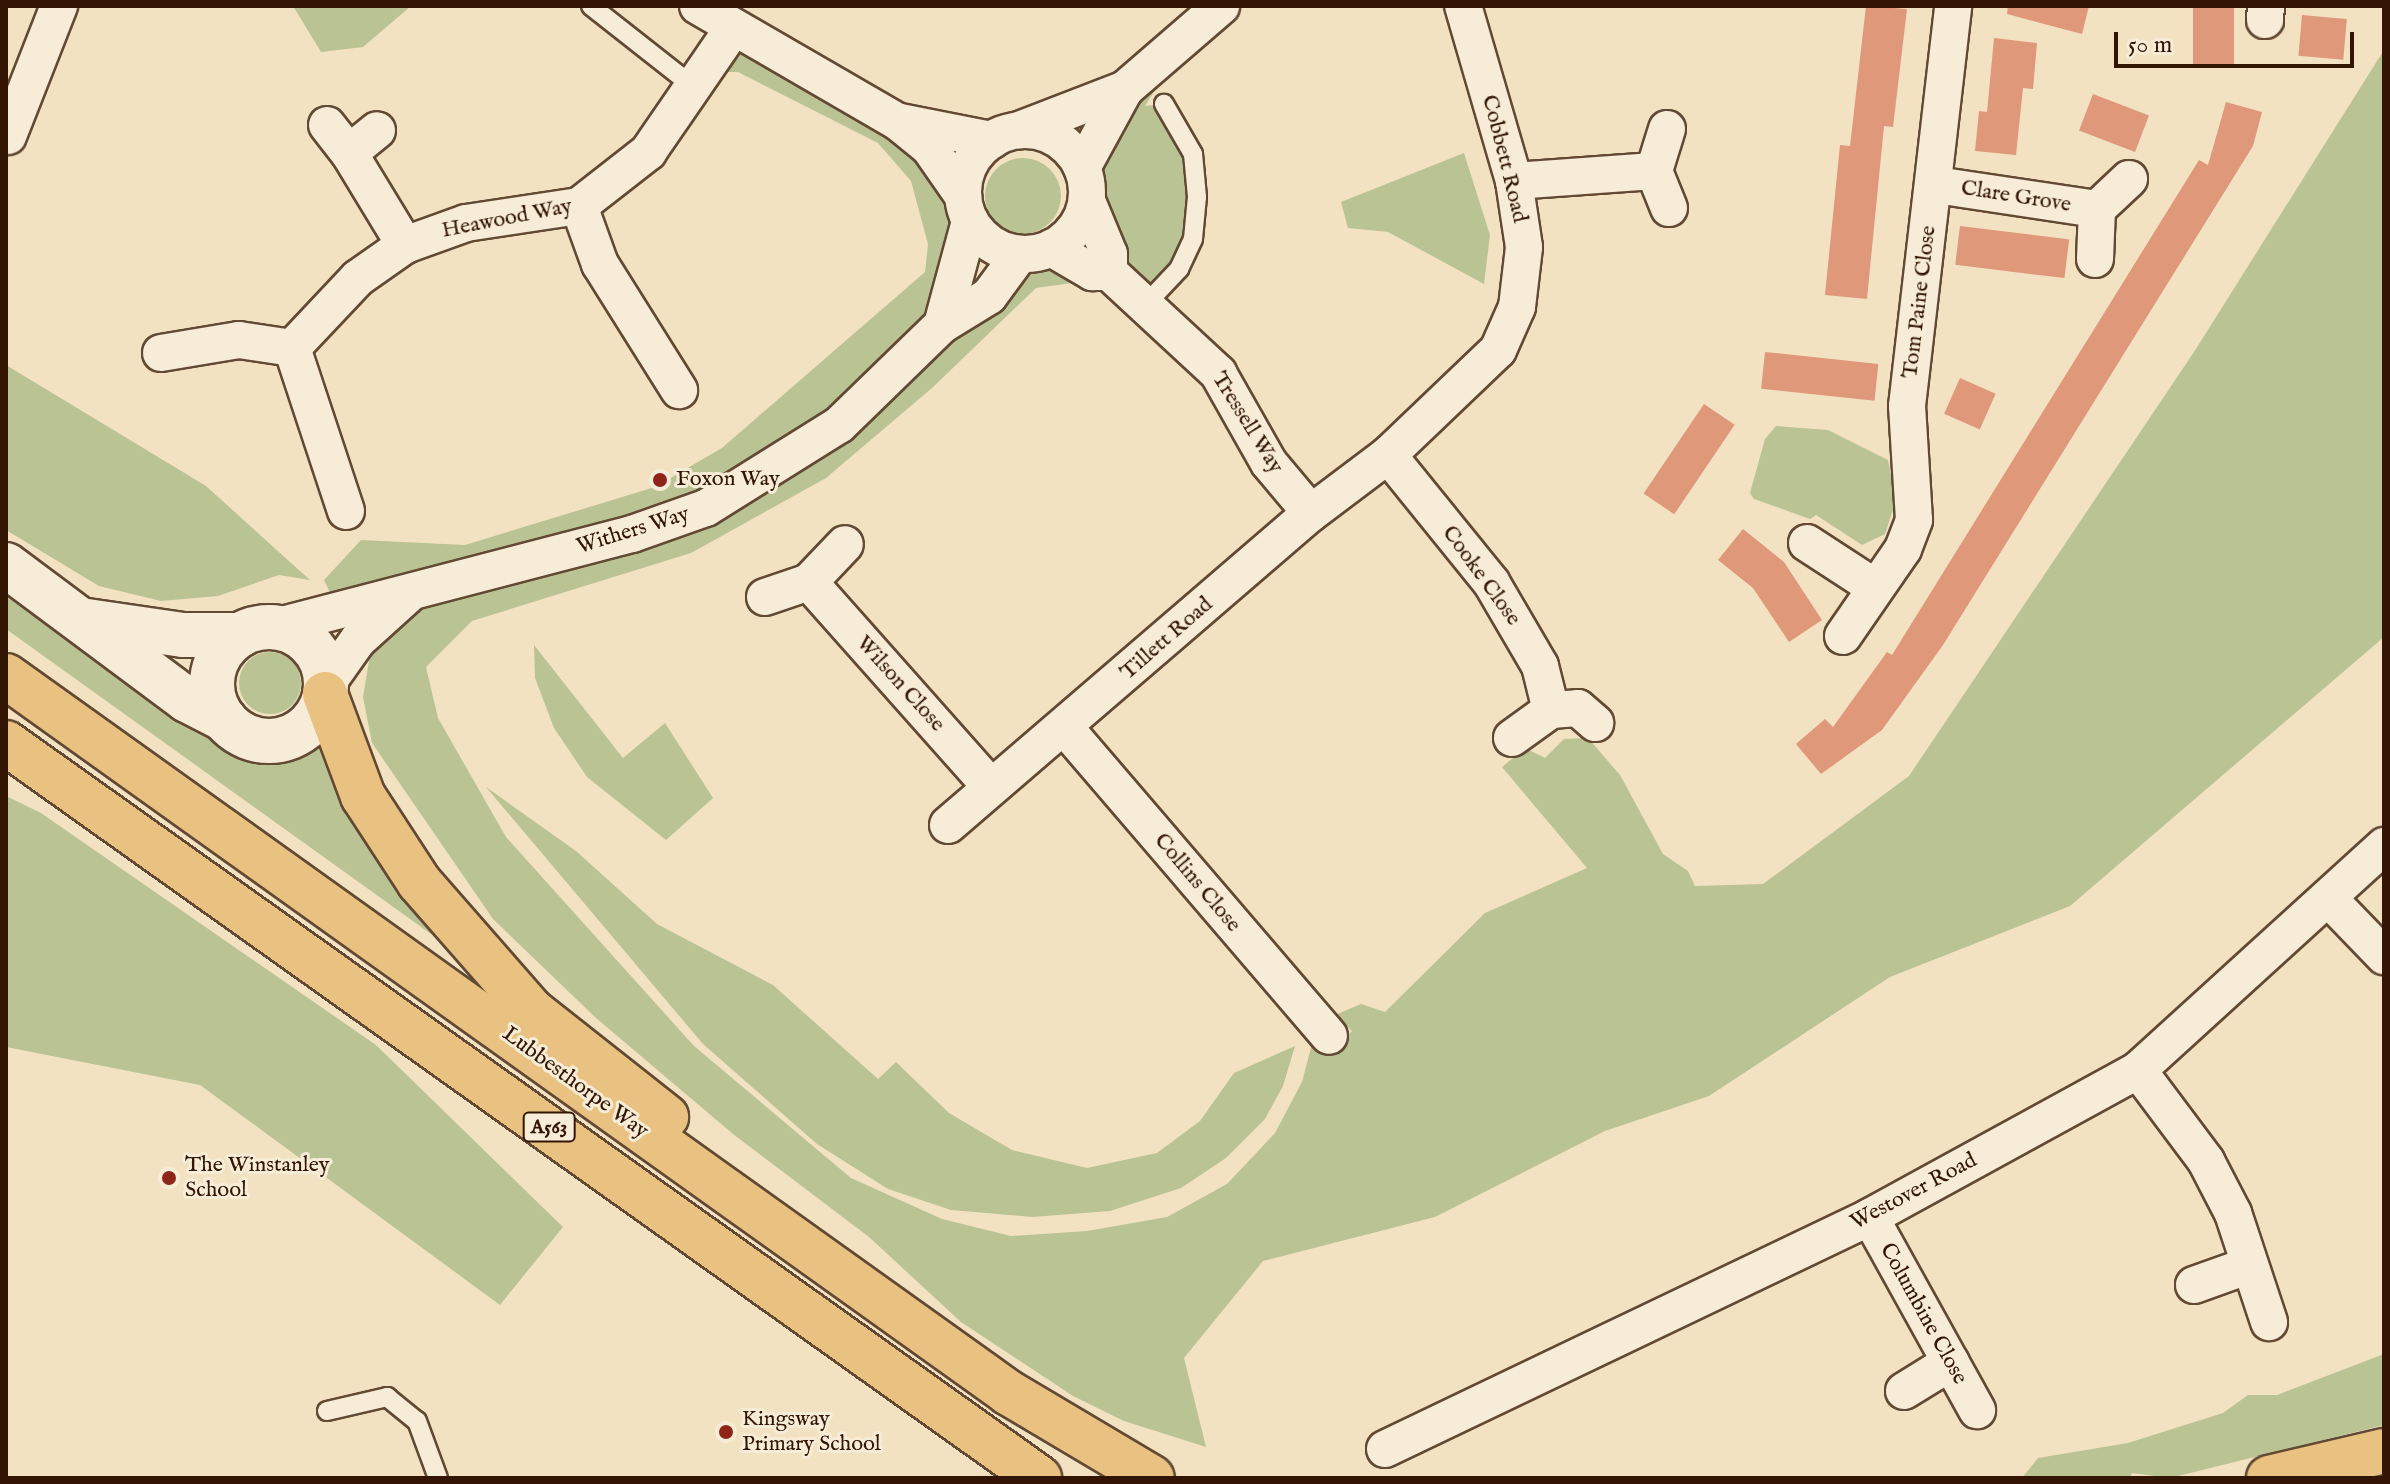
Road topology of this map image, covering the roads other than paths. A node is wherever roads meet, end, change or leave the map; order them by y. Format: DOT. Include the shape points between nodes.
graph roads {
  1 [pos="59,6"];
  2 [pos="591,6"];
  3 [pos="698,6"];
  4 [pos="1221,6"];
  5 [pos="1463,6"];
  6 [pos="1953,6"];
  7 [pos="732,30"];
  8 [pos="694,87"];
  9 [pos="1125,89"];
  10 [pos="1164,104"];
  11 [pos="898,122"];
  12 [pos="1667,129"];
  13 [pos="377,130"];
  14 [pos="1005,135"];
  15 [pos="8,136"];
  16 [pos="1654,171"];
  17 [pos="2129,179"];
  18 [pos="1514,181"];
  19 [pos="1084,184"];
  20 [pos="1936,185"];
  21 [pos="579,206"];
  22 [pos="967,208"];
  23 [pos="1669,208"];
  24 [pos="2097,209"];
  25 [pos="405,245"];
  26 [pos="1036,251"];
  27 [pos="2095,259"];
  28 [pos="1109,272"];
  29 [pos="1145,305"];
  30 [pos="942,325"];
  31 [pos="292,348"];
  32 [pos="161,353"];
  33 [pos="679,390"];
  34 [pos="1388,455"];
  35 [pos="346,511"];
  36 [pos="1311,513"];
  37 [pos="1807,543"];
  38 [pos="845,544"];
  39 [pos="6,565"];
  40 [pos="809,582"];
  41 [pos="1876,588"];
  42 [pos="409,594"];
  43 [pos="765,597"];
  44 [pos="87,621"];
  45 [pos="258,631"];
  46 [pos="1843,636"];
  47 [pos="6,676"];
  48 [pos="326,690"];
  49 [pos="1551,710"];
  50 [pos="224,719"];
  51 [pos="1595,723"];
  52 [pos="1066,729"];
  53 [pos="1512,738"];
  54 [pos="6,743"];
  55 [pos="6,750"];
  56 [pos="58,776"];
  57 [pos="991,787"];
  58 [pos="948,825"];
  59 [pos="2384,846"];
  60 [pos="2328,898"];
  61 [pos="2384,956"];
  62 [pos="1329,1036"];
  63 [pos="2138,1070"];
  64 [pos="1870,1217"];
  65 [pos="2250,1265"];
  66 [pos="2194,1285"];
  67 [pos="882,1303"];
  68 [pos="2269,1322"];
  69 [pos="1951,1362"];
  70 [pos="1904,1391"];
  71 [pos="1977,1410"];
  72 [pos="327,1411"];
  73 [pos="1385,1449"];
  74 [pos="2384,1451"];
  75 [pos="438,1478"];
  76 [pos="1039,1478"];
  77 [pos="1152,1478"];
  78 [pos="2269,1478"];
  1 -- 15 [label="street"];
  2 -- 8 [label="lane"];
  3 -- 7 [label="street"];
  4 -- 9 [label="street"];
  5 -- 18 [label="street, Cobbett Road"];
  6 -- 20 [label="street, Tom Paine Close"];
  7 -- 8 [label="street, Heawood Way"];
  7 -- 11 [label="street"];
  8 -- 21 [label="street, Heawood Way" via="648,152"];
  9 -- 14 [label="street"];
  9 -- 19 [label="street"];
  10 -- 29 [label="lane" via="1193,154 1197,197 1193,239 1179,269"];
  11 -- 14 [label="street"];
  11 -- 22 [label="street" via="929,147"];
  12 -- 16 [label="street"];
  13 -- 25 [label="street" via="338,139"];
  14 -- 19 [label="street" via="1056,138"];
  14 -- 22 [label="street" via="970,164"];
  16 -- 18 [label="street"];
  16 -- 23 [label="street"];
  17 -- 24 [label="street, Clare Grove"];
  18 -- 34 [label="street, Cobbett Road" via="1524,247 1517,307 1498,350"];
  19 -- 26 [label="street" via="1080,221"];
  19 -- 28 [label="street" via="1109,254"];
  20 -- 24 [label="street, Clare Grove"];
  20 -- 41 [label="street, Tom Paine Close" via="1907,406 1914,520"];
  21 -- 25 [label="street, Heawood Way" via="466,223"];
  21 -- 33 [label="street" via="600,264"];
  22 -- 26 [label="street" via="1000,249"];
  22 -- 30 [label="street"];
  24 -- 27 [label="street, Clare Grove"];
  25 -- 31 [label="street, Heawood Way" via="358,278"];
  26 -- 28 [label="street, Tressell Way" via="1092,272"];
  26 -- 30 [label="street, Withers Way" via="989,296"];
  28 -- 29 [label="street, Tressell Way"];
  29 -- 36 [label="street, Tressell Way" via="1218,373 1269,463"];
  30 -- 42 [label="street, Withers Way" via="839,425 706,508 632,534"];
  31 -- 32 [label="street" via="239,340"];
  31 -- 35 [label="street"];
  34 -- 36 [label="street, Tillett Road"];
  34 -- 49 [label="street, Cooke Close" via="1498,593 1540,666"];
  36 -- 52 [label="street, Tillett Road"];
  37 -- 41 [label="street"];
  38 -- 40 [label="street"];
  39 -- 44 [label="street, Withers Way"];
  40 -- 43 [label="street"];
  40 -- 57 [label="street, Wilson Close"];
  41 -- 46 [label="street, Tom Paine Close"];
  42 -- 45 [label="street, Withers Way"];
  42 -- 48 [label="street, Withers Way" via="368,629"];
  44 -- 45 [label="street, Withers Way" via="183,635"];
  44 -- 50 [label="street, Withers Way" via="187,700"];
  45 -- 48 [label="street" via="308,641 319,655"];
  45 -- 50 [label="street" via="217,663 212,683"];
  47 -- 67 [label="highway, Lubbesthorpe Way / A563"];
  48 -- 50 [label="street" via="312,722 281,740 246,736"];
  48 -- 67 [label="highway" via="370,807 419,882 478,952 532,1011 619,1076"];
  49 -- 51 [label="street" via="1578,708"];
  49 -- 53 [label="street"];
  52 -- 57 [label="street, Tillett Road"];
  52 -- 62 [label="street, Collins Close"];
  54 -- 56 [label="highway, A563"];
  55 -- 56 [label="highway"];
  56 -- 76 [label="highway, A563"];
  57 -- 58 [label="street, Tillett Road"];
  59 -- 60 [label="street, Westover Road"];
  60 -- 61 [label="street"];
  60 -- 63 [label="street, Westover Road"];
  63 -- 64 [label="street, Westover Road"];
  63 -- 65 [label="street" via="2206,1161"];
  64 -- 69 [label="street, Columbine Close"];
  64 -- 73 [label="street, Westover Road"];
  65 -- 66 [label="street"];
  65 -- 68 [label="street"];
  67 -- 77 [label="highway, Lubbesthorpe Way / A563" via="1056,1425"];
  69 -- 70 [label="street"];
  69 -- 71 [label="street, Columbine Close"];
  72 -- 75 [label="lane" via="387,1397 417,1421"];
  74 -- 78 [label="highway"];
}
